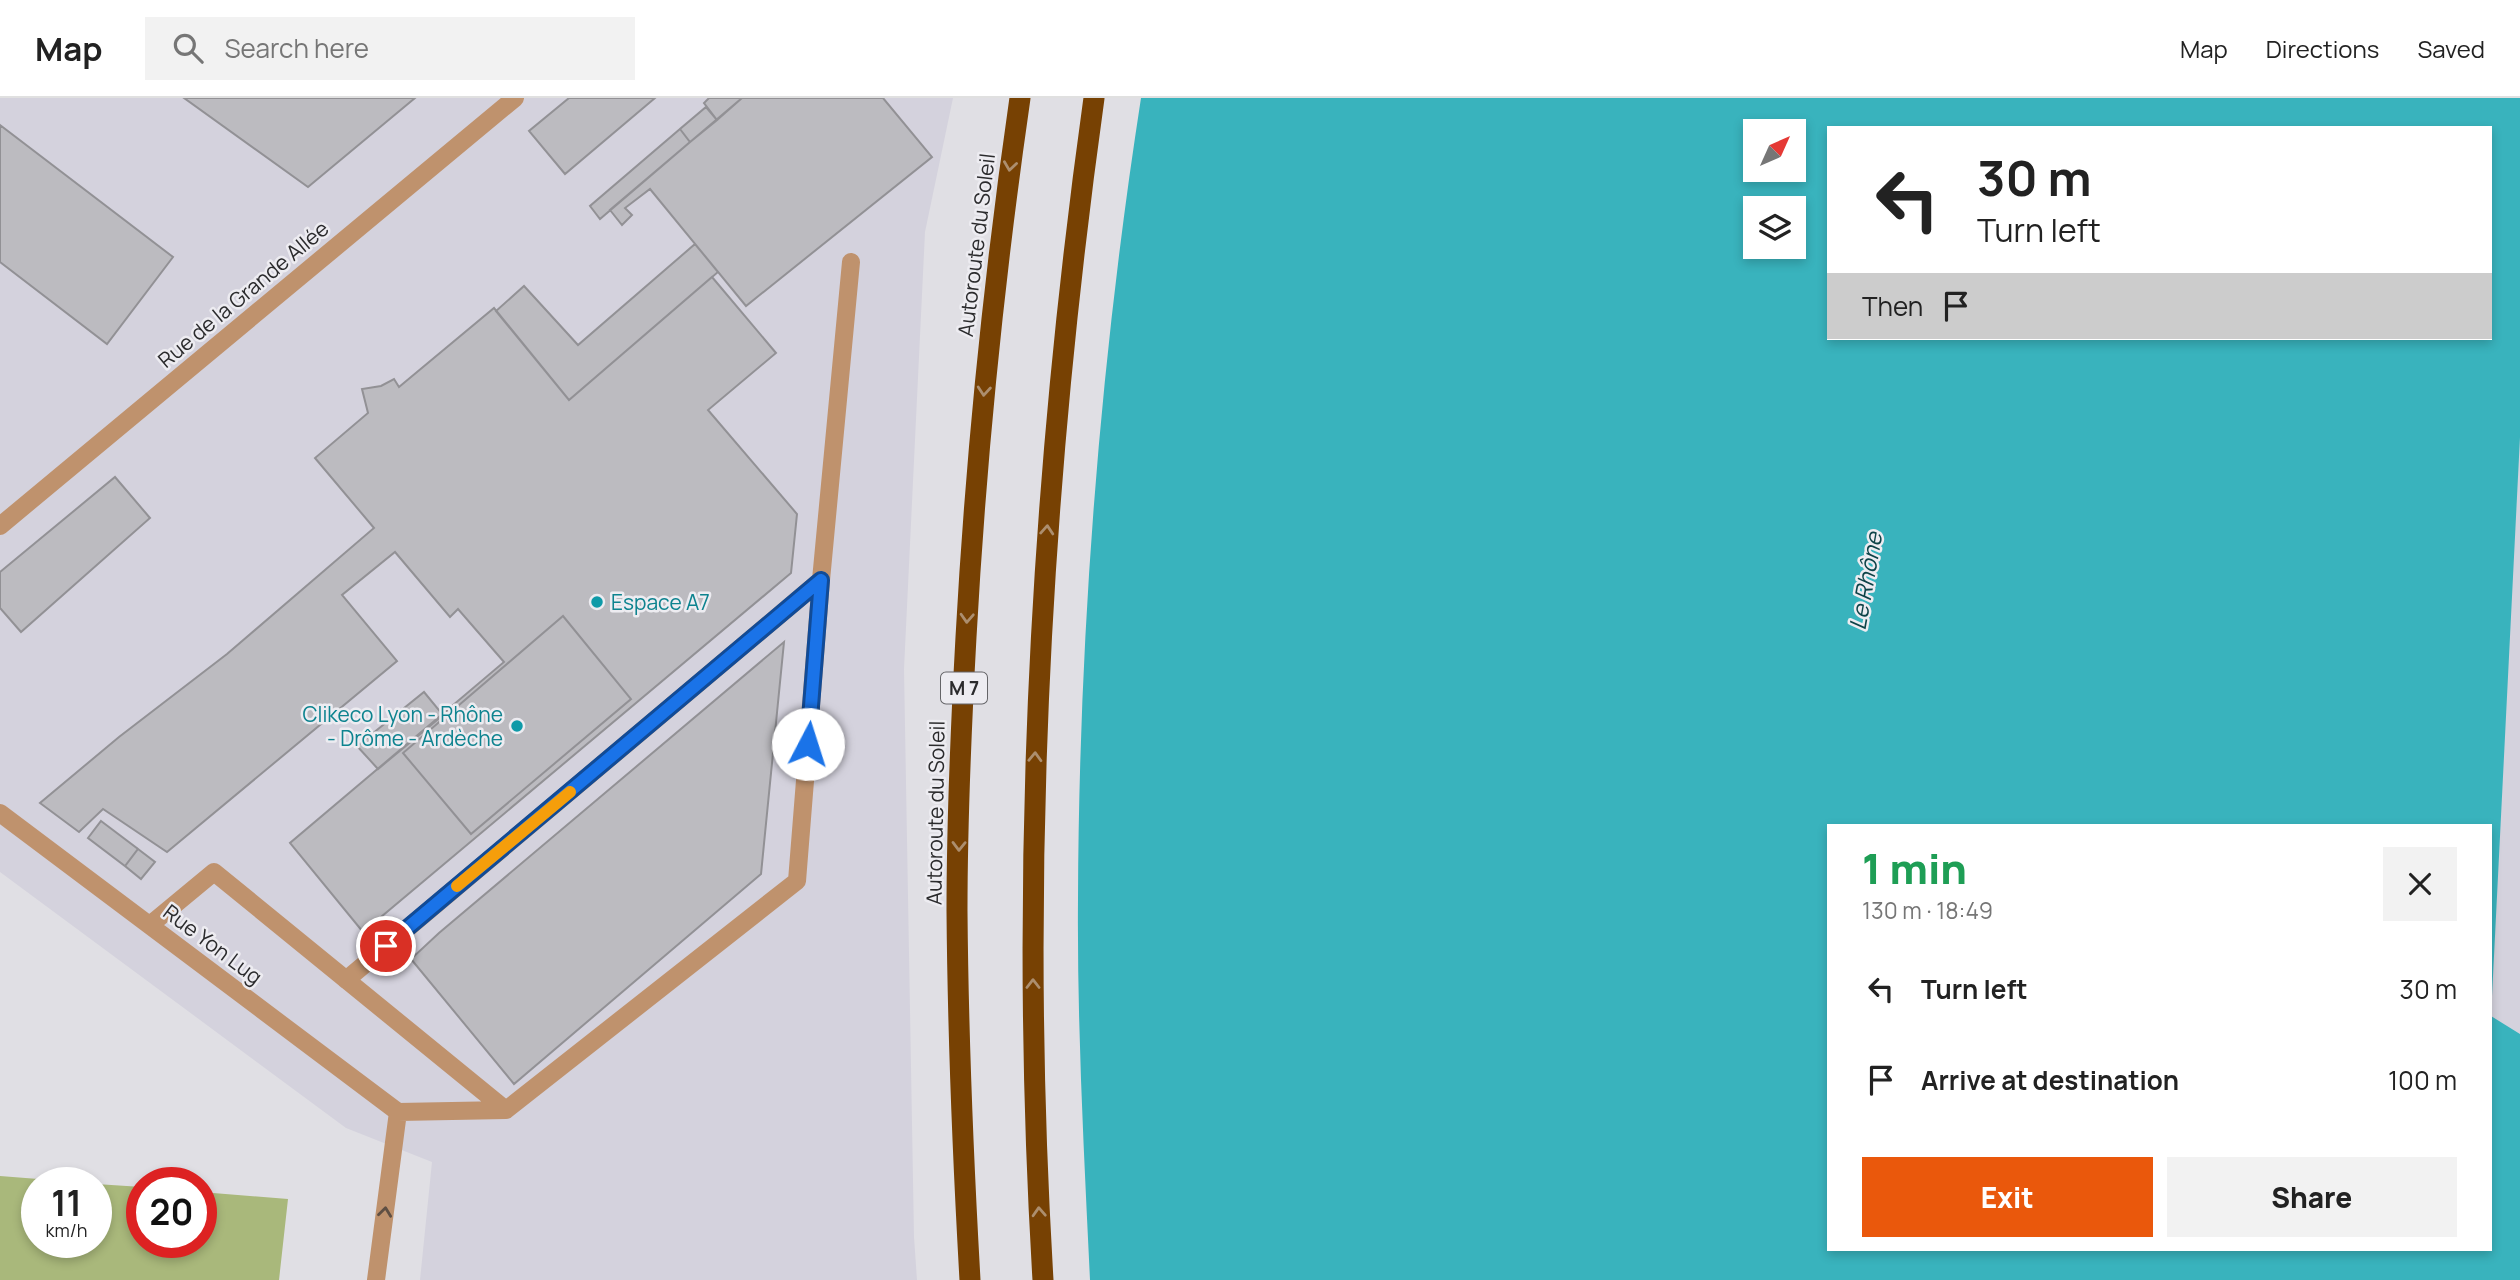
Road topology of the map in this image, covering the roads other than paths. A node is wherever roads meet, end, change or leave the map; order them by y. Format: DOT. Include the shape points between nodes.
graph roads {
  1 [pos="515,98"];
  2 [pos="1020,98"];
  3 [pos="1094,98"];
  4 [pos="851,262"];
  5 [pos="0,526"];
  6 [pos="821,580"];
  7 [pos="0,813"];
  8 [pos="150,926"];
  9 [pos="346,980"];
  10 [pos="506,1110"];
  11 [pos="398,1112"];
  12 [pos="376,1280"];
  13 [pos="970,1280"];
  14 [pos="1043,1280"];
  1 -- 5 [label="street, Rue de la Grande Allée"];
  2 -- 13 [label="highway, Autoroute du Soleil / M 7, one-way" via="989,332 972,524 961,739 958,923"];
  14 -- 3 [label="highway, one-way" via="1034,1102 1033,824 1038,676 1059,382"];
  4 -- 6 [label="street"];
  6 -- 9 [label="street"];
  6 -- 10 [label="street" via="797,881"];
  7 -- 8 [label="street, Rue Yon Lug"];
  8 -- 9 [label="street" via="214,872"];
  8 -- 11 [label="street, Rue Yon Lug"];
  9 -- 10 [label="street"];
  10 -- 11 [label="street"];
  12 -- 11 [label="street, one-way"];
}
